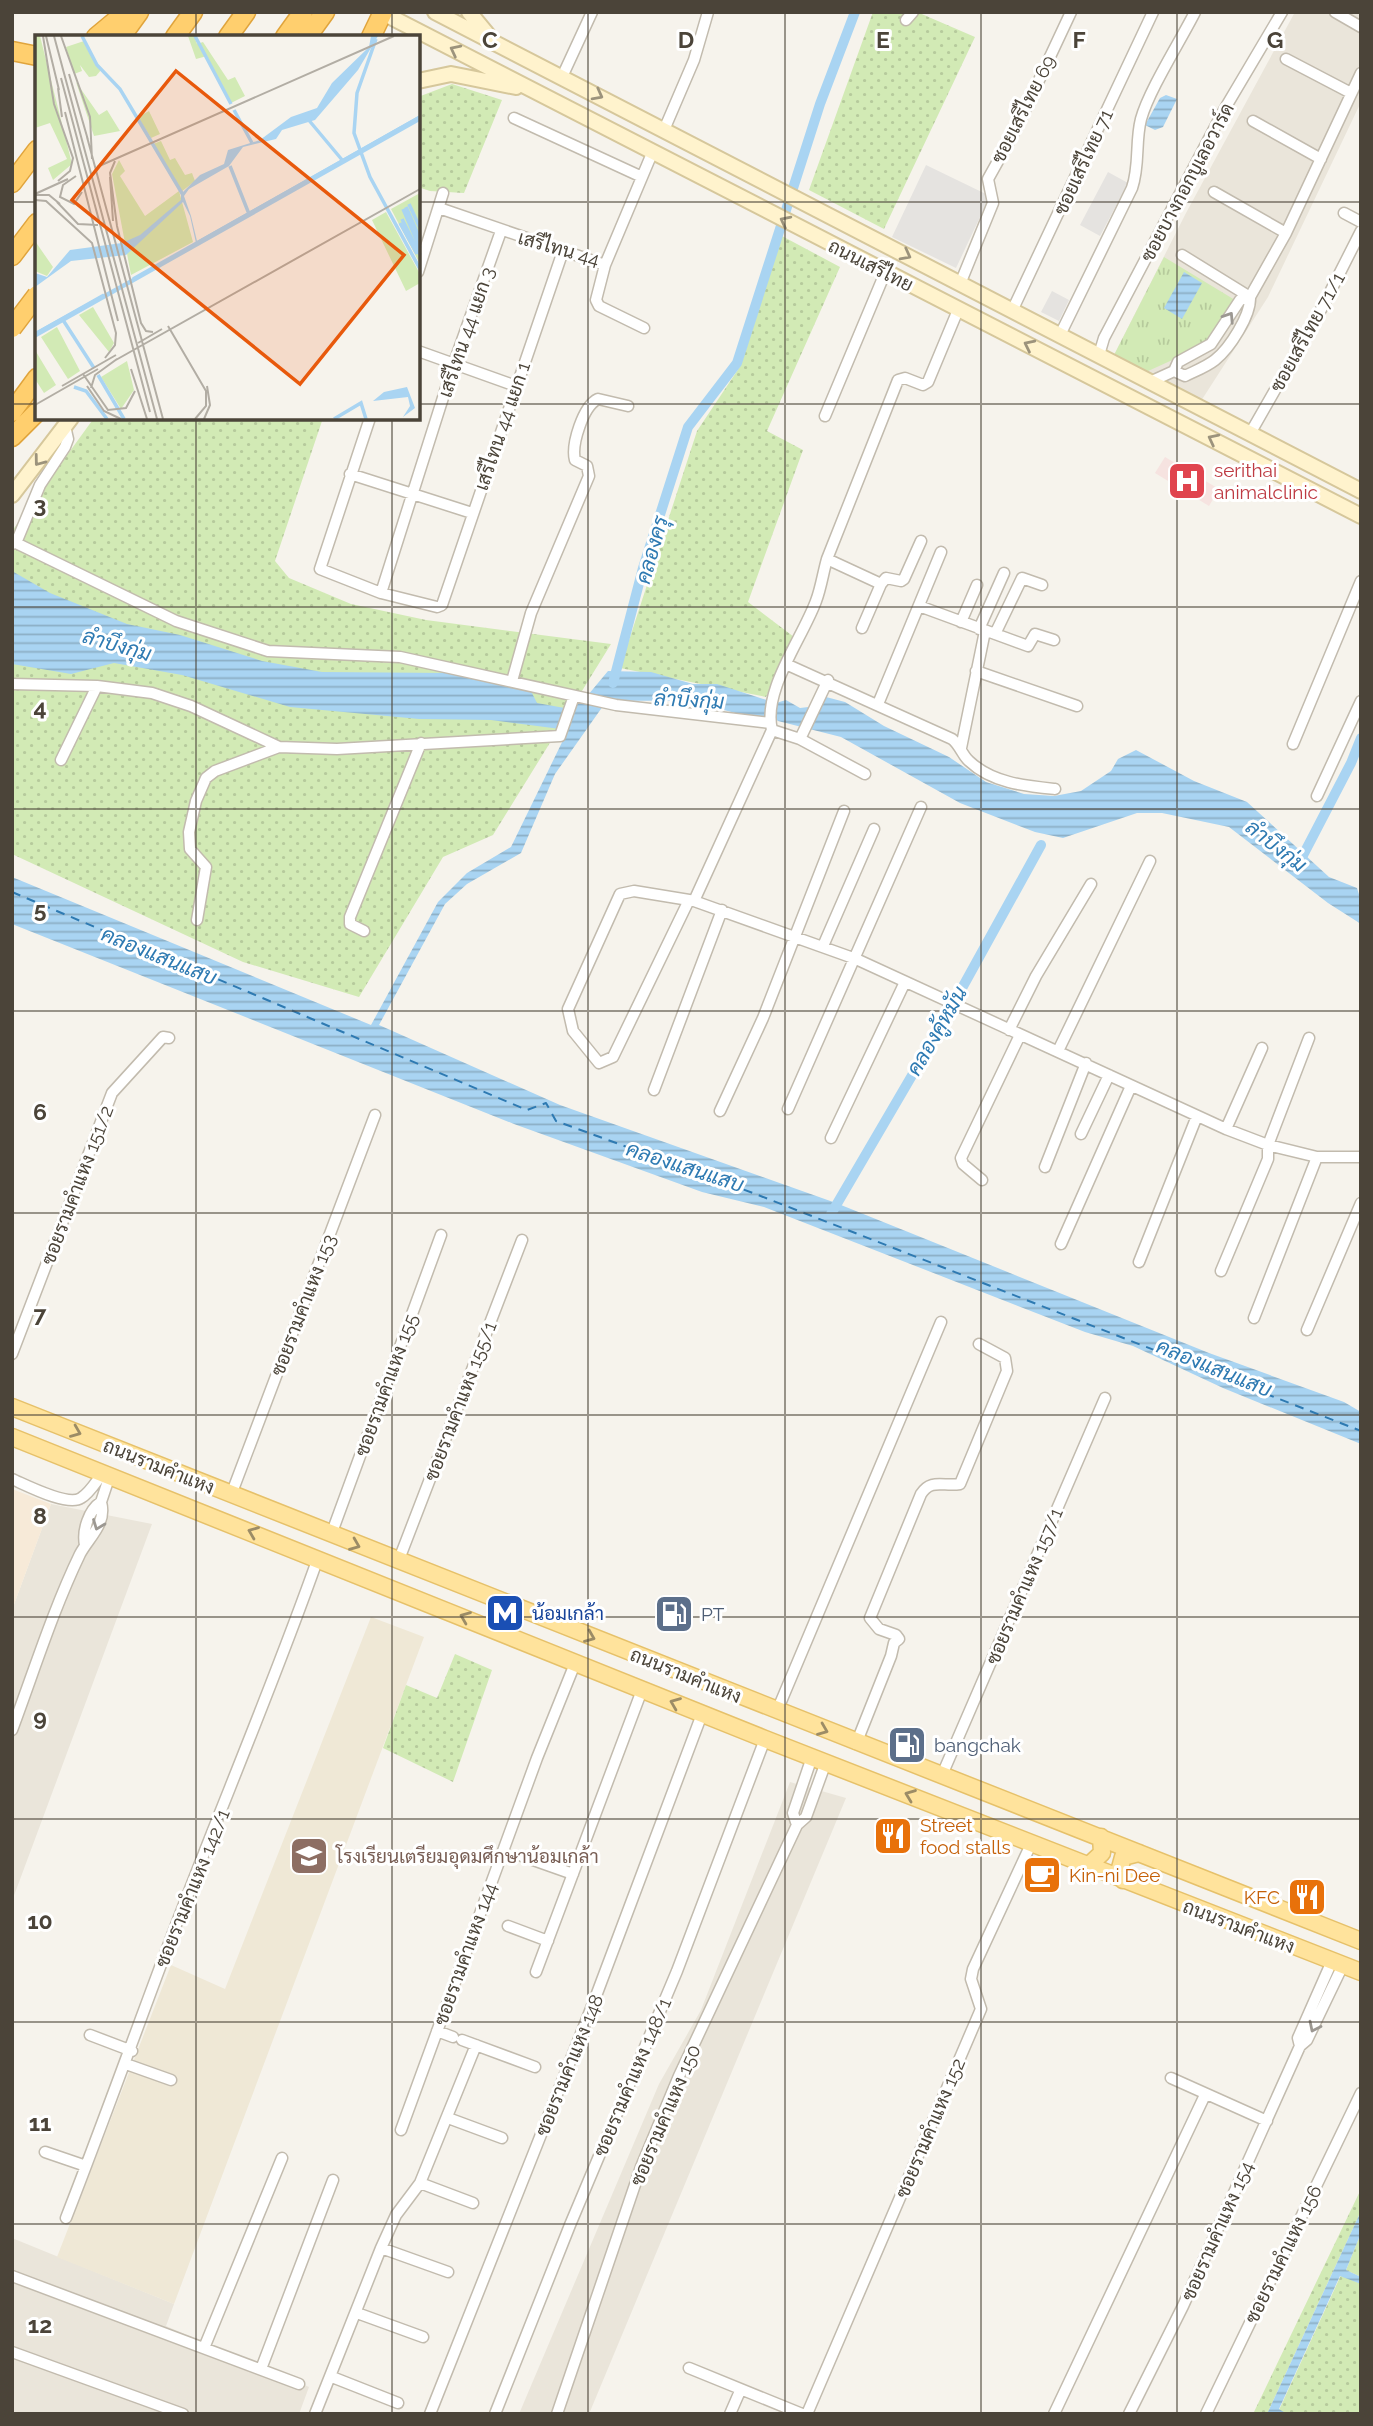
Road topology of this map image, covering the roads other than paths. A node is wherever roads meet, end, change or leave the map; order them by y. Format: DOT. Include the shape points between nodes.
graph roads {
  1 [pos="126,12"];
  2 [pos="139,12"];
  3 [pos="193,12"];
  4 [pos="246,12"];
  5 [pos="303,12"];
  6 [pos="325,12"];
  7 [pos="382,12"];
  8 [pos="435,12"];
  9 [pos="469,12"];
  10 [pos="592,12"];
  11 [pos="708,12"];
  12 [pos="1071,12"];
  13 [pos="1153,12"];
  14 [pos="1195,12"];
  15 [pos="1282,12"];
  16 [pos="1335,12"];
  17 [pos="1361,27"];
  18 [pos="98,35"];
  19 [pos="122,35"];
  20 [pos="176,35"];
  21 [pos="229,35"];
  22 [pos="286,35"];
  23 [pos="308,35"];
  24 [pos="372,35"];
  25 [pos="493,42"];
  26 [pos="12,51"];
  27 [pos="35,56"];
  28 [pos="1286,59"];
  29 [pos="1361,74"];
  30 [pos="562,77"];
  31 [pos="420,81"];
  32 [pos="538,92"];
  33 [pos="1351,93"];
  34 [pos="514,118"];
  35 [pos="1253,121"];
  36 [pos="664,130"];
  37 [pos="653,151"];
  38 [pos="35,153"];
  39 [pos="1321,159"];
  40 [pos="642,177"];
  41 [pos="12,183"];
  42 [pos="1214,192"];
  43 [pos="443,193"];
  44 [pos="439,208"];
  45 [pos="1344,213"];
  46 [pos="1361,222"];
  47 [pos="35,226"];
  48 [pos="501,231"];
  49 [pos="1361,231"];
  50 [pos="1286,233"];
  51 [pos="563,251"];
  52 [pos="1182,255"];
  53 [pos="12,256"];
  54 [pos="605,265"];
  55 [pos="420,266"];
  56 [pos="885,273"];
  57 [pos="960,284"];
  58 [pos="1250,297"];
  59 [pos="35,298"];
  60 [pos="958,310"];
  61 [pos="1013,311"];
  62 [pos="12,314"];
  63 [pos="35,315"];
  64 [pos="12,328"];
  65 [pos="644,328"];
  66 [pos="1060,335"];
  67 [pos="1211,344"];
  68 [pos="420,352"];
  69 [pos="1099,355"];
  70 [pos="1219,357"];
  71 [pos="454,363"];
  72 [pos="1174,370"];
  73 [pos="1090,376"];
  74 [pos="35,381"];
  75 [pos="1152,381"];
  76 [pos="516,386"];
  77 [pos="628,406"];
  78 [pos="12,412"];
  79 [pos="35,414"];
  80 [pos="825,416"];
  81 [pos="369,420"];
  82 [pos="68,422"];
  83 [pos="1251,432"];
  84 [pos="12,436"];
  85 [pos="351,474"];
  86 [pos="1360,486"];
  87 [pos="413,492"];
  88 [pos="12,495"];
  89 [pos="472,513"];
  90 [pos="1361,516"];
  91 [pos="921,541"];
  92 [pos="14,544"];
  93 [pos="941,552"];
  94 [pos="827,559"];
  95 [pos="1004,573"];
  96 [pos="1361,581"];
  97 [pos="881,584"];
  98 [pos="977,584"];
  99 [pos="1042,585"];
  100 [pos="381,593"];
  101 [pos="919,606"];
  102 [pos="961,622"];
  103 [pos="862,628"];
  104 [pos="986,631"];
  105 [pos="1054,640"];
  106 [pos="788,665"];
  107 [pos="976,671"];
  108 [pos="828,680"];
  109 [pos="512,681"];
  110 [pos="12,684"];
  111 [pos="97,686"];
  112 [pos="575,699"];
  113 [pos="1361,701"];
  114 [pos="878,704"];
  115 [pos="1077,706"];
  116 [pos="770,723"];
  117 [pos="802,734"];
  118 [pos="421,743"];
  119 [pos="1293,744"];
  120 [pos="279,747"];
  121 [pos="961,748"];
  122 [pos="61,760"];
  123 [pos="865,774"];
  124 [pos="1055,789"];
  125 [pos="1317,796"];
  126 [pos="921,807"];
  127 [pos="844,811"];
  128 [pos="874,829"];
  129 [pos="1150,861"];
  130 [pos="1091,884"];
  131 [pos="692,900"];
  132 [pos="722,910"];
  133 [pos="198,920"];
  134 [pos="364,931"];
  135 [pos="794,934"];
  136 [pos="822,946"];
  137 [pos="856,959"];
  138 [pos="905,982"];
  139 [pos="1009,1030"];
  140 [pos="1020,1035"];
  141 [pos="169,1038"];
  142 [pos="1309,1038"];
  143 [pos="1262,1048"];
  144 [pos="1058,1051"];
  145 [pos="1086,1063"];
  146 [pos="1109,1074"];
  147 [pos="1131,1086"];
  148 [pos="654,1090"];
  149 [pos="788,1109"];
  150 [pos="720,1111"];
  151 [pos="375,1115"];
  152 [pos="1197,1116"];
  153 [pos="1226,1129"];
  154 [pos="1081,1134"];
  155 [pos="831,1138"];
  156 [pos="1268,1145"];
  157 [pos="1317,1157"];
  158 [pos="1361,1157"];
  159 [pos="1045,1167"];
  160 [pos="982,1180"];
  161 [pos="1361,1203"];
  162 [pos="441,1235"];
  163 [pos="522,1240"];
  164 [pos="1061,1244"];
  165 [pos="1139,1262"];
  166 [pos="1221,1271"];
  167 [pos="1254,1318"];
  168 [pos="941,1322"];
  169 [pos="1307,1330"];
  170 [pos="979,1344"];
  171 [pos="12,1354"];
  172 [pos="1105,1398"];
  173 [pos="12,1407"];
  174 [pos="12,1437"];
  175 [pos="107,1474"];
  176 [pos="12,1479"];
  177 [pos="231,1495"];
  178 [pos="331,1535"];
  179 [pos="318,1558"];
  180 [pos="398,1562"];
  181 [pos="576,1661"];
  182 [pos="642,1690"];
  183 [pos="777,1712"];
  184 [pos="702,1714"];
  185 [pos="12,1730"];
  186 [pos="765,1739"];
  187 [pos="856,1744"];
  188 [pos="819,1759"];
  189 [pos="942,1775"];
  190 [pos="1101,1837"];
  191 [pos="1032,1842"];
  192 [pos="1139,1853"];
  193 [pos="522,1856"];
  194 [pos="1088,1866"];
  195 [pos="573,1874"];
  196 [pos="1124,1880"];
  197 [pos="508,1926"];
  198 [pos="548,1941"];
  199 [pos="1361,1941"];
  200 [pos="1337,1963"];
  201 [pos="536,1972"];
  202 [pos="1361,1972"];
  203 [pos="437,2031"];
  204 [pos="90,2035"];
  205 [pos="476,2045"];
  206 [pos="132,2051"];
  207 [pos="126,2064"];
  208 [pos="535,2067"];
  209 [pos="1171,2078"];
  210 [pos="171,2080"];
  211 [pos="1361,2093"];
  212 [pos="1205,2095"];
  213 [pos="448,2118"];
  214 [pos="1267,2121"];
  215 [pos="401,2130"];
  216 [pos="502,2138"];
  217 [pos="46,2152"];
  218 [pos="282,2158"];
  219 [pos="86,2166"];
  220 [pos="333,2180"];
  221 [pos="420,2183"];
  222 [pos="474,2203"];
  223 [pos="66,2218"];
  224 [pos="381,2248"];
  225 [pos="448,2272"];
  226 [pos="12,2276"];
  227 [pos="356,2313"];
  228 [pos="423,2337"];
  229 [pos="204,2348"];
  230 [pos="12,2351"];
  231 [pos="690,2368"];
  232 [pos="261,2369"];
  233 [pos="332,2377"];
  234 [pos="299,2384"];
  235 [pos="740,2391"];
  236 [pos="398,2403"];
  237 [pos="183,2414"];
  238 [pos="316,2414"];
  239 [pos="430,2414"];
  240 [pos="495,2414"];
  241 [pos="558,2414"];
  242 [pos="730,2414"];
  243 [pos="804,2414"];
  244 [pos="1054,2414"];
  245 [pos="1129,2414"];
  246 [pos="1206,2414"];
  1 -- 18 [label="highway"];
  2 -- 19 [label="highway"];
  3 -- 20 [label="highway"];
  4 -- 21 [label="highway"];
  5 -- 22 [label="highway"];
  6 -- 23 [label="highway"];
  7 -- 24 [label="highway"];
  32 -- 7 [label="main road, ถนนเสรีไทย, one-way"];
  8 -- 25 [label="main road, ถนนเสรีไทย"];
  9 -- 25 [label="main road"];
  10 -- 30 [label="street"];
  11 -- 36 [label="street" via="694,60"];
  12 -- 57 [label="street, ซอยเสรีไทย 69" via="988,179 993,203"];
  13 -- 61 [label="street, ซอยเสรีไทย 71"];
  14 -- 66 [label="street" via="1142,116 1132,187"];
  15 -- 69 [label="street, ซอยบางกอกบูเลอวาร์ด" via="1224,110"];
  16 -- 17 [label="street"];
  25 -- 30 [label="main road, ถนนเสรีไทย"];
  26 -- 27 [label="highway"];
  28 -- 33 [label="street"];
  29 -- 33 [label="street"];
  30 -- 36 [label="main road, ถนนเสรีไทย, one-way"];
  31 -- 32 [label="main road" via="451,74"];
  32 -- 37 [label="main road, ถนนเสรีไทย"];
  33 -- 39 [label="street"];
  34 -- 40 [label="street"];
  35 -- 39 [label="street"];
  36 -- 57 [label="main road, ถนนเสรีไทย, one-way"];
  37 -- 40 [label="street, เสรีไทน 44"];
  56 -- 37 [label="main road, ถนนเสรีไทย, one-way"];
  38 -- 41 [label="highway"];
  39 -- 50 [label="street"];
  40 -- 54 [label="street, เสรีไทน 44"];
  42 -- 50 [label="street"];
  43 -- 44 [label="street"];
  44 -- 48 [label="street, เสรีไทน 44"];
  44 -- 55 [label="street"];
  45 -- 46 [label="street"];
  47 -- 53 [label="highway"];
  48 -- 51 [label="street, เสรีไทน 44"];
  48 -- 71 [label="street, เสรีไทน 44 แยก 3"];
  49 -- 83 [label="street, ซอยเสรีไทย 71/1"];
  50 -- 58 [label="street"];
  51 -- 54 [label="street, เสรีไทน 44"];
  51 -- 76 [label="street, เสรีไทน 44 แยก 1"];
  52 -- 58 [label="street"];
  54 -- 65 [label="street" via="598,306"];
  56 -- 60 [label="main road, ถนนเสรีไทย"];
  56 -- 80 [label="street"];
  57 -- 61 [label="main road, ถนนเสรีไทย"];
  67 -- 58 [label="street, one-way" via="1240,300"];
  58 -- 70 [label="street" via="1251,307"];
  59 -- 64 [label="highway, bridge"];
  73 -- 60 [label="main road, ถนนเสรีไทย, one-way"];
  60 -- 94 [label="street" via="928,382 898,380"];
  61 -- 66 [label="main road, ถนนเสรีไทย"];
  62 -- 63 [label="highway"];
  66 -- 69 [label="main road, ถนนเสรีไทย"];
  67 -- 70 [label="street"];
  67 -- 72 [label="street" via="1178,362"];
  68 -- 71 [label="street"];
  69 -- 73 [label="main road"];
  69 -- 75 [label="main road, ถนนเสรีไทย"];
  70 -- 72 [label="street" via="1185,376"];
  71 -- 76 [label="street"];
  71 -- 87 [label="street, เสรีไทน 44 แยก 3"];
  72 -- 75 [label="street"];
  90 -- 73 [label="main road, ถนนเสรีไทย, one-way"];
  74 -- 78 [label="highway"];
  75 -- 83 [label="main road, ถนนเสรีไทย"];
  76 -- 89 [label="street, เสรีไทน 44 แยก 1"];
  77 -- 109 [label="street" via="598,399 589,406 573,450 575,460 587,466 589,476 531,613"];
  79 -- 84 [label="highway"];
  81 -- 85 [label="street"];
  82 -- 88 [label="main road, one-way"];
  82 -- 92 [label="street" via="65,447 40,485"];
  83 -- 86 [label="main road, ถนนเสรีไทย"];
  85 -- 87 [label="street"];
  85 -- 100 [label="street" via="321,570"];
  87 -- 89 [label="street"];
  87 -- 100 [label="street, เสรีไทน 44 แยก 3"];
  89 -- 100 [label="street, เสรีไทน 44 แยก 1" via="445,602 437,607"];
  91 -- 97 [label="street" via="904,579 886,578"];
  92 -- 109 [label="street" via="176,621 238,644 268,652 400,657"];
  93 -- 101 [label="street"];
  94 -- 97 [label="street"];
  94 -- 106 [label="street" via="816,601"];
  95 -- 104 [label="street"];
  96 -- 119 [label="street"];
  97 -- 103 [label="street"];
  98 -- 102 [label="street"];
  99 -- 104 [label="street" via="1022,578"];
  101 -- 102 [label="street"];
  101 -- 114 [label="street"];
  102 -- 104 [label="street"];
  104 -- 105 [label="street" via="1028,646 1035,634"];
  104 -- 107 [label="street"];
  106 -- 108 [label="street"];
  106 -- 116 [label="street" via="771,699"];
  107 -- 115 [label="street"];
  107 -- 121 [label="street"];
  108 -- 114 [label="street"];
  108 -- 117 [label="street"];
  109 -- 112 [label="street"];
  110 -- 111 [label="street"];
  111 -- 120 [label="street" via="152,693 191,706"];
  111 -- 122 [label="street"];
  112 -- 116 [label="street"];
  112 -- 118 [label="street" via="560,736"];
  113 -- 125 [label="street"];
  114 -- 121 [label="street" via="952,739"];
  116 -- 117 [label="street"];
  116 -- 131 [label="street"];
  117 -- 123 [label="street"];
  118 -- 120 [label="street" via="337,749"];
  118 -- 134 [label="street" via="350,917 350,924"];
  120 -- 133 [label="street" via="215,771 202,784 189,832 190,849 206,867"];
  121 -- 124 [label="street" via="969,761 992,776"];
  126 -- 137 [label="street"];
  127 -- 135 [label="street"];
  128 -- 136 [label="street"];
  129 -- 144 [label="street"];
  130 -- 139 [label="street"];
  131 -- 131 [label="street" via="634,891 620,894 568,1009 575,1035 599,1063 613,1057"];
  131 -- 132 [label="street"];
  132 -- 135 [label="street"];
  132 -- 148 [label="street"];
  135 -- 136 [label="street"];
  135 -- 150 [label="street" via="763,1018"];
  136 -- 137 [label="street"];
  137 -- 138 [label="street"];
  137 -- 149 [label="street"];
  138 -- 139 [label="street"];
  138 -- 155 [label="street"];
  139 -- 140 [label="street"];
  140 -- 144 [label="street"];
  140 -- 160 [label="street" via="961,1158"];
  141 -- 171 [label="street, ซอยรามคำแหง 151/2" via="154,1044 112,1093"];
  142 -- 156 [label="street"];
  143 -- 153 [label="street"];
  144 -- 145 [label="street"];
  145 -- 146 [label="street"];
  145 -- 159 [label="street"];
  146 -- 147 [label="street"];
  146 -- 154 [label="street"];
  147 -- 152 [label="street"];
  147 -- 164 [label="street"];
  151 -- 177 [label="street, ซอยรามคำแหง 153"];
  152 -- 153 [label="street"];
  152 -- 165 [label="street"];
  153 -- 156 [label="street"];
  156 -- 157 [label="street"];
  156 -- 166 [label="street" via="1268,1159"];
  157 -- 158 [label="street"];
  157 -- 167 [label="street"];
  161 -- 169 [label="street"];
  162 -- 178 [label="street, ซอยรามคำแหง 155"];
  163 -- 180 [label="street, ซอยรามคำแหง 155/1"];
  168 -- 183 [label="street"];
  170 -- 187 [label="street" via="1005,1358 1007,1371 960,1484 932,1483 920,1494 870,1618 879,1629 896,1635 901,1645 891,1656"];
  172 -- 189 [label="street, ซอยรามคำแหง 157/1"];
  173 -- 177 [label="main road, ถนนรามคำแหง, one-way"];
  174 -- 175 [label="main road, ถนนรามคำแหง"];
  175 -- 176 [label="street, ถนนรามคำแหง" via="74,1501"];
  179 -- 175 [label="main road, ถนนรามคำแหง, one-way"];
  175 -- 185 [label="street" via="101,1502 94,1507 83,1535 85,1545 64,1587"];
  177 -- 178 [label="main road, ถนนรามคำแหง"];
  178 -- 180 [label="main road, ถนนรามคำแหง, one-way"];
  181 -- 179 [label="main road, ถนนรามคำแหง, one-way"];
  179 -- 206 [label="street, ซอยรามคำแหง 142/1"];
  180 -- 183 [label="main road, ถนนรามคำแหง, one-way"];
  181 -- 182 [label="main road, ถนนรามคำแหง"];
  181 -- 203 [label="street, ซอยรามคำแหง 144"];
  184 -- 182 [label="main road, ถนนรามคำแหง, one-way"];
  182 -- 195 [label="street"];
  183 -- 187 [label="main road, ถนนรามคำแหง, one-way"];
  184 -- 186 [label="main road, ถนนรามคำแหง"];
  184 -- 239 [label="street, ซอยรามคำแหง 148"];
  186 -- 188 [label="main road, ถนนรามคำแหง"];
  186 -- 240 [label="street, ซอยรามคำแหง 148/1" via="677,1971"];
  187 -- 189 [label="main road, ถนนรามคำแหง"];
  191 -- 188 [label="main road, ถนนรามคำแหง, one-way"];
  188 -- 241 [label="street, ซอยรามคำแหง 150" via="806,1817 797,1825 641,2167"];
  189 -- 190 [label="main road, ถนนรามคำแหง"];
  190 -- 192 [label="main road, ถนนรามคำแหง"];
  190 -- 194 [label="main road" via="1102,1853"];
  191 -- 194 [label="main road, ถนนรามคำแหง"];
  191 -- 243 [label="street, ซอยรามคำแหง 152" via="973,1969 971,1979 981,2009"];
  192 -- 196 [label="main road" via="1122,1857"];
  192 -- 199 [label="main road, ถนนรามคำแหง"];
  193 -- 195 [label="street"];
  194 -- 196 [label="main road, ถนนรามคำแหง"];
  195 -- 198 [label="street"];
  196 -- 200 [label="main road, ถนนรามคำแหง"];
  197 -- 198 [label="street"];
  198 -- 201 [label="street"];
  200 -- 202 [label="main road, ถนนรามคำแหง"];
  200 -- 214 [label="street, ซอยรามคำแหง 154" via="1307,2040 1300,2046"];
  203 -- 205 [label="street"];
  203 -- 215 [label="street, ซอยรามคำแหง 144"];
  204 -- 206 [label="street"];
  205 -- 208 [label="street"];
  205 -- 213 [label="street"];
  206 -- 207 [label="street, ซอยรามคำแหง 142/1"];
  207 -- 210 [label="street"];
  207 -- 219 [label="street, ซอยรามคำแหง 142/1"];
  209 -- 212 [label="street"];
  211 -- 246 [label="street, ซอยรามคำแหง 156"];
  212 -- 214 [label="street"];
  212 -- 244 [label="street"];
  213 -- 216 [label="street"];
  213 -- 221 [label="street"];
  214 -- 245 [label="street, ซอยรามคำแหง 154"];
  217 -- 219 [label="street"];
  218 -- 229 [label="street"];
  219 -- 223 [label="street, ซอยรามคำแหง 142/1"];
  220 -- 232 [label="street"];
  221 -- 222 [label="street"];
  221 -- 224 [label="street" via="396,2215"];
  224 -- 225 [label="street"];
  224 -- 227 [label="street"];
  226 -- 229 [label="street"];
  227 -- 228 [label="street"];
  227 -- 233 [label="street"];
  229 -- 232 [label="street"];
  230 -- 237 [label="street"];
  231 -- 235 [label="street"];
  232 -- 234 [label="street"];
  233 -- 236 [label="street"];
  233 -- 238 [label="street"];
  235 -- 242 [label="street"];
  235 -- 243 [label="street"];
}
